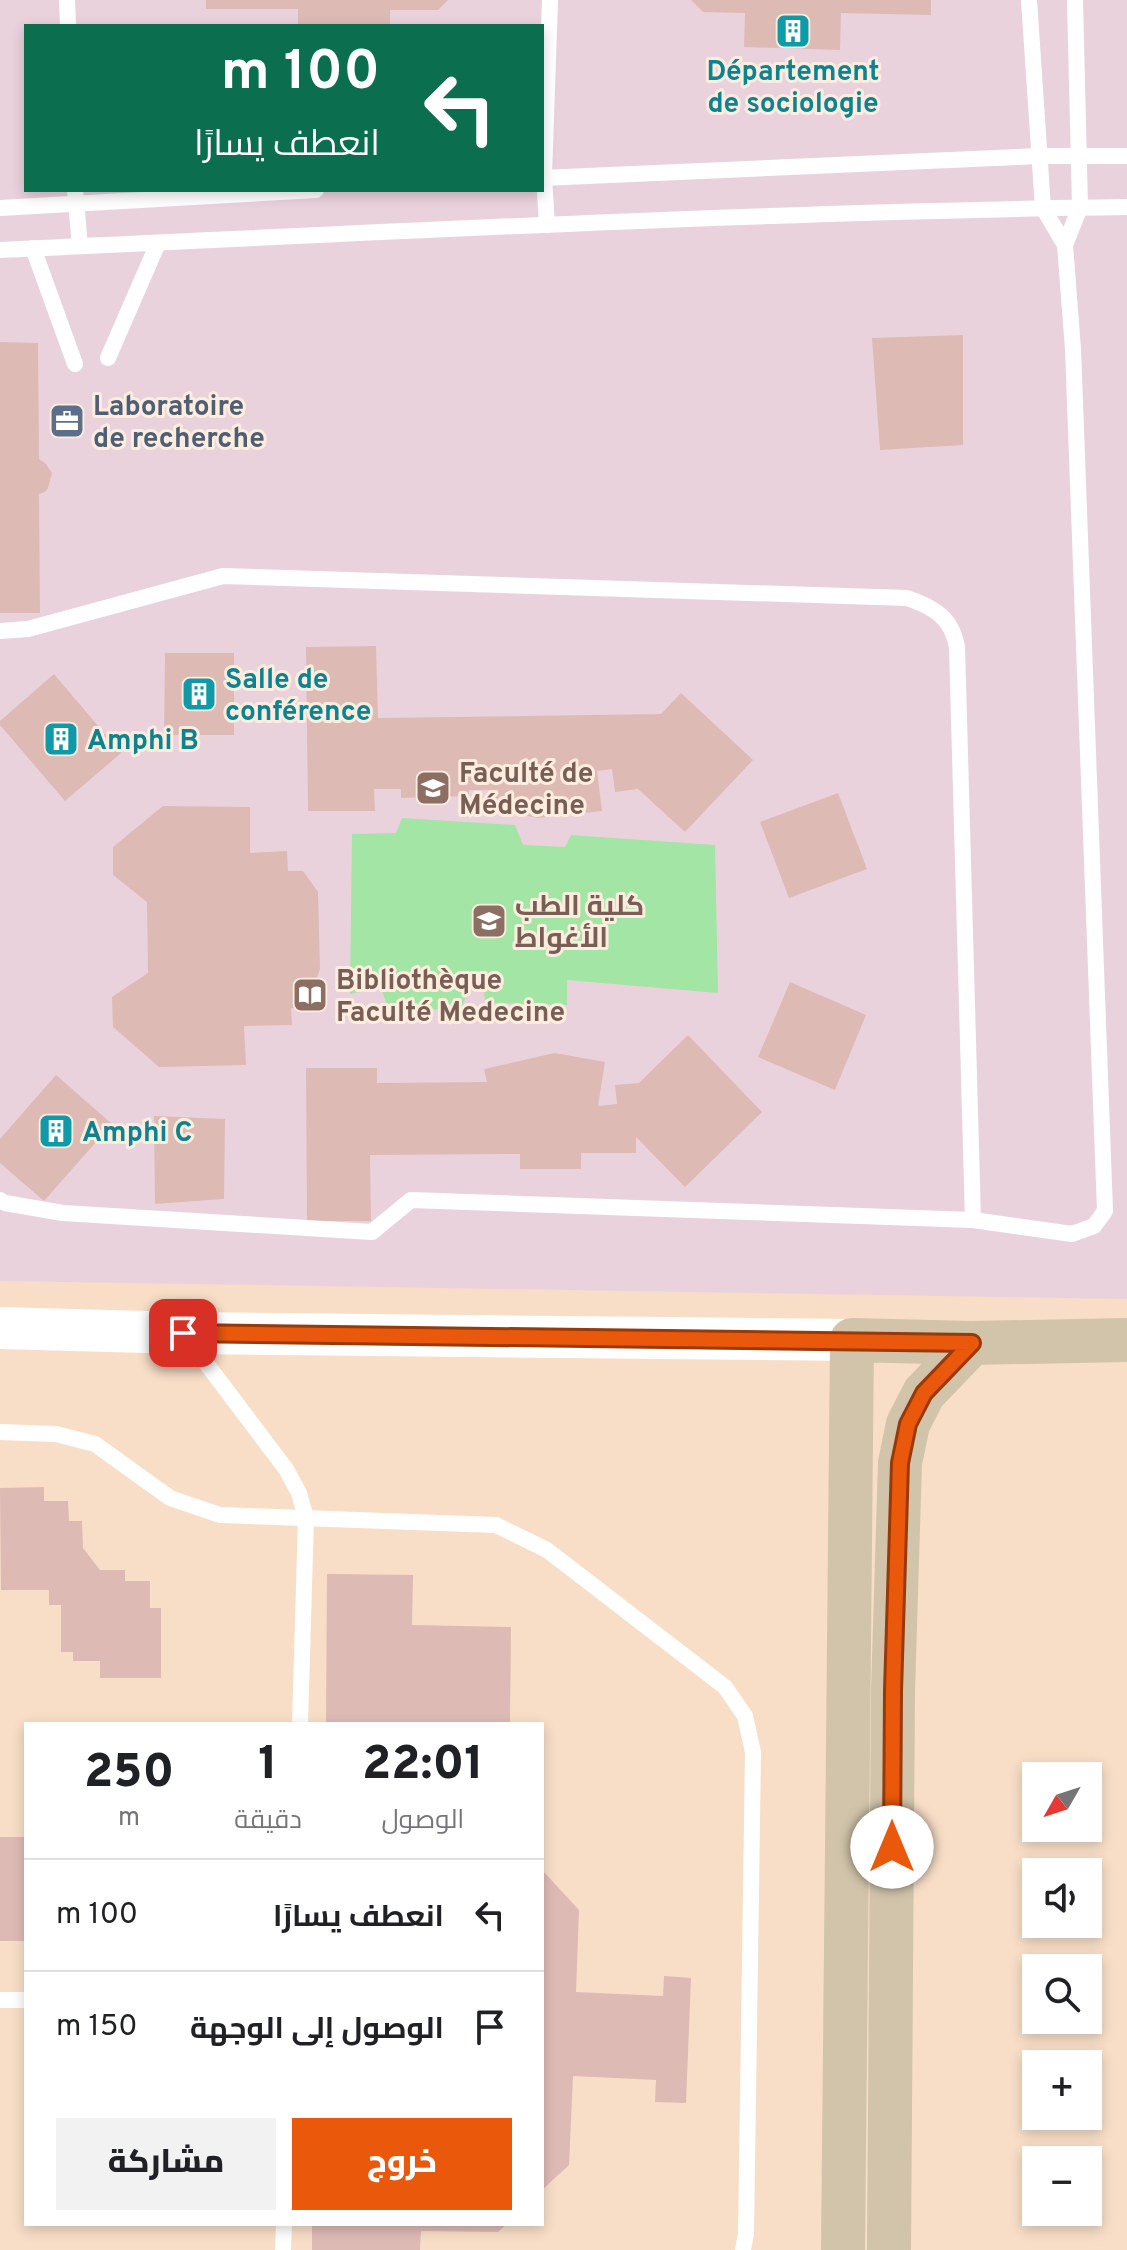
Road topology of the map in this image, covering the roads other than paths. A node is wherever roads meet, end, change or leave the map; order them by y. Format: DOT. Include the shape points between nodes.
graph roads {
  1 [pos="67,0"];
  2 [pos="550,0"];
  3 [pos="1029,0"];
  4 [pos="1075,0"];
  5 [pos="68,24"];
  6 [pos="544,153"];
  7 [pos="1041,156"];
  8 [pos="1127,156"];
  9 [pos="1080,157"];
  10 [pos="544,178"];
  11 [pos="544,190"];
  12 [pos="247,192"];
  13 [pos="75,197"];
  14 [pos="1080,207"];
  15 [pos="1127,207"];
  16 [pos="0,208"];
  17 [pos="1043,208"];
  18 [pos="547,225"];
  19 [pos="158,243"];
  20 [pos="1065,245"];
  21 [pos="80,246"];
  22 [pos="33,248"];
  23 [pos="0,250"];
  24 [pos="108,358"];
  25 [pos="75,364"];
  26 [pos="0,631"];
  27 [pos="0,1200"];
  28 [pos="973,1220"];
  29 [pos="0,1328"];
  30 [pos="183,1333"];
  31 [pos="852,1340"];
  32 [pos="1127,1340"];
  33 [pos="972,1343"];
  34 [pos="0,1432"];
  35 [pos="306,1518"];
  36 [pos="300,1722"];
  37 [pos="0,2000"];
  38 [pos="24,2000"];
  39 [pos="284,2226"];
  40 [pos="283,2250"];
  41 [pos="743,2250"];
  42 [pos="843,2250"];
  43 [pos="889,2250"];
  1 -- 5 [label="lane"];
  2 -- 6 [label="lane"];
  3 -- 7 [label="lane"];
  4 -- 9 [label="lane"];
  7 -- 9 [label="lane"];
  7 -- 10 [label="lane"];
  7 -- 17 [label="lane"];
  8 -- 9 [label="lane"];
  9 -- 14 [label="lane"];
  11 -- 18 [label="lane"];
  12 -- 13 [label="lane"];
  13 -- 16 [label="lane"];
  13 -- 21 [label="lane"];
  14 -- 15 [label="lane"];
  14 -- 17 [label="lane"];
  14 -- 20 [label="lane"];
  17 -- 18 [label="lane"];
  17 -- 20 [label="lane"];
  18 -- 19 [label="lane"];
  19 -- 21 [label="lane"];
  19 -- 24 [label="lane"];
  20 -- 28 [label="lane" via="1105,1211 1094,1226 1072,1234"];
  21 -- 22 [label="lane"];
  22 -- 23 [label="lane"];
  22 -- 25 [label="lane"];
  26 -- 28 [label="lane" via="28,629 223,576 907,598 924,604 954,630 957,647"];
  27 -- 28 [label="lane" via="63,1213 372,1232 411,1200"];
  29 -- 30 [label="street"];
  30 -- 31 [label="street"];
  30 -- 35 [label="lane" via="286,1469"];
  31 -- 33 [label="main road"];
  31 -- 42 [label="main road"];
  32 -- 33 [label="main road"];
  33 -- 43 [label="main road" via="924,1393 908,1424 900,1463"];
  34 -- 35 [label="lane" via="56,1434 95,1444 170,1498 220,1515"];
  35 -- 36 [label="lane"];
  35 -- 41 [label="lane" via="496,1525 547,1550 725,1687 745,1716 753,1752"];
  37 -- 38 [label="lane"];
  39 -- 40 [label="lane"];
}
